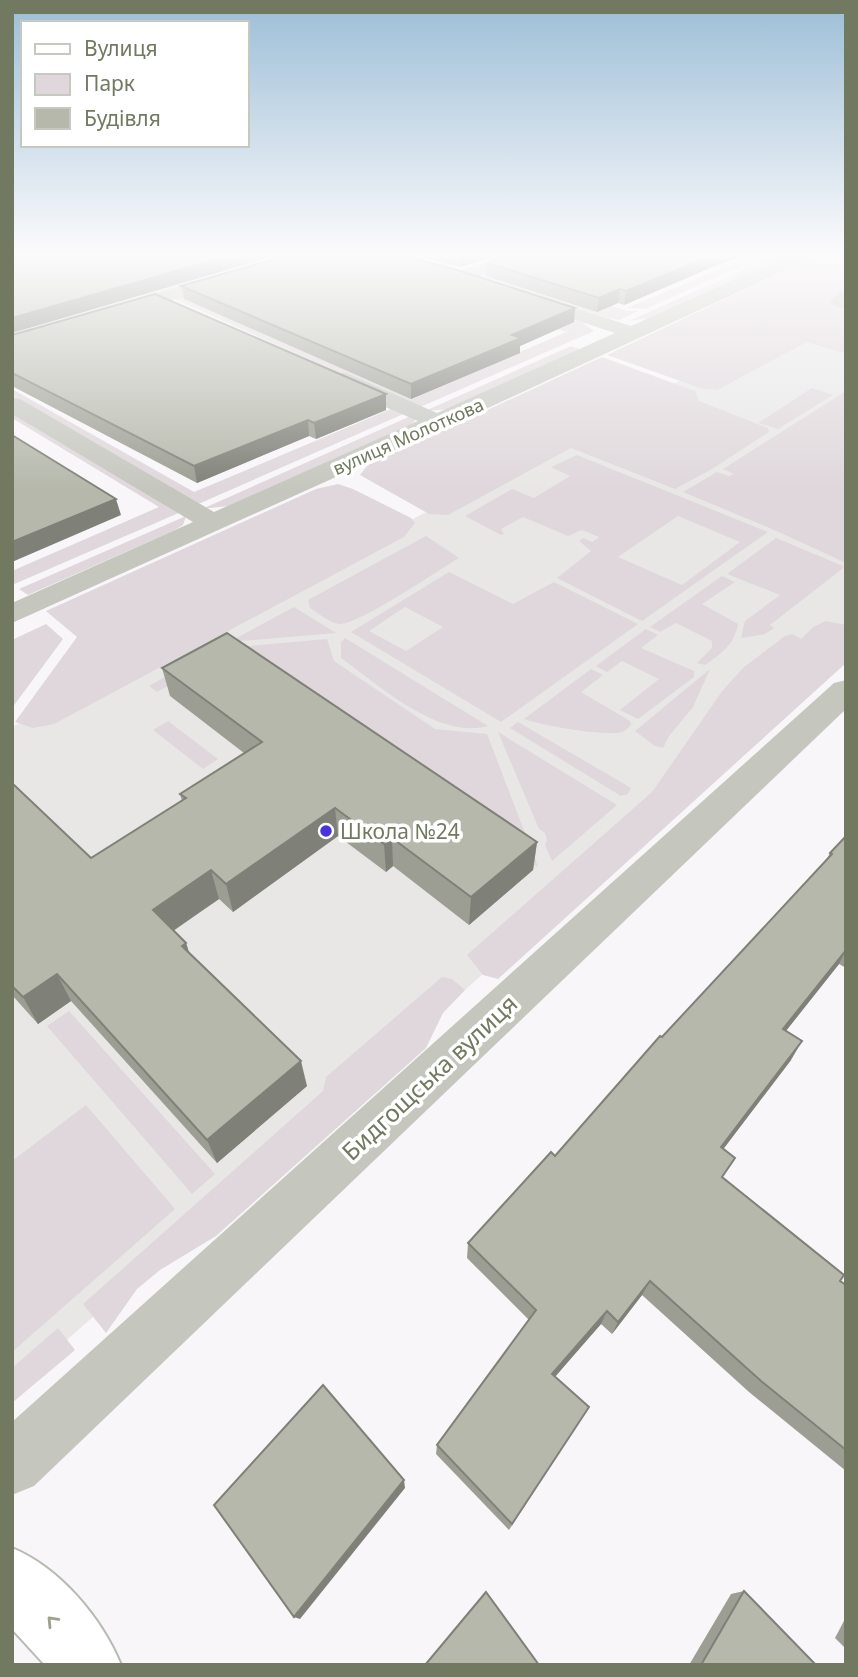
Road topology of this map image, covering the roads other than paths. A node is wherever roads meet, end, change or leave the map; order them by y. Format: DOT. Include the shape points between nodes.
graph roads {
  1 [pos="41,333"];
  2 [pos="634,333"];
  3 [pos="12,342"];
  4 [pos="317,368"];
  5 [pos="12,404"];
  6 [pos="439,422"];
  7 [pos="213,523"];
  8 [pos="12,614"];
  9 [pos="846,690"];
  10 [pos="12,1464"];
  11 [pos="12,1581"];
  12 [pos="86,1665"];
  1 -- 3 [label="street"];
  2 -- 6 [label="street, вулиця Молоткова"];
  4 -- 6 [label="street"];
  5 -- 7 [label="street"];
  6 -- 7 [label="street, вулиця Молоткова"];
  7 -- 8 [label="street, вулиця Молоткова"];
  9 -- 10 [label="street, Бидгощська вулиця"];
  12 -- 11 [label="main road, one-way" via="62,1631"];
}
